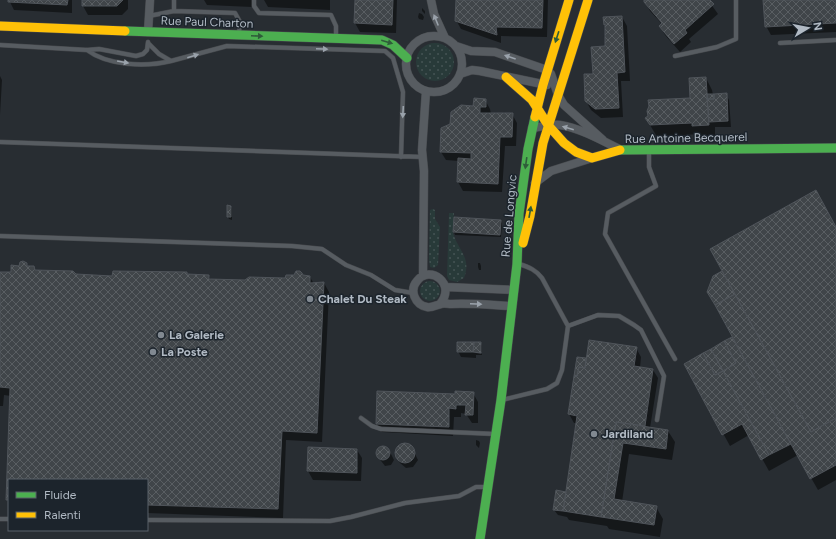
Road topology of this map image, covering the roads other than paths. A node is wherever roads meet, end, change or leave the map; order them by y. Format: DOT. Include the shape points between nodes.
graph roads {
  1 [pos="150,0"];
  2 [pos="174,0"];
  3 [pos="254,0"];
  4 [pos="431,0"];
  5 [pos="568,0"];
  6 [pos="588,0"];
  7 [pos="736,0"];
  8 [pos="174,11"];
  9 [pos="149,16"];
  10 [pos="0,26"];
  11 [pos="148,32"];
  12 [pos="239,35"];
  13 [pos="445,38"];
  14 [pos="336,39"];
  15 [pos="836,40"];
  16 [pos="148,43"];
  17 [pos="780,43"];
  18 [pos="0,45"];
  19 [pos="456,46"];
  20 [pos="87,50"];
  21 [pos="676,56"];
  22 [pos="407,58"];
  23 [pos="171,61"];
  24 [pos="547,70"];
  25 [pos="565,72"];
  26 [pos="460,74"];
  27 [pos="506,77"];
  28 [pos="554,84"];
  29 [pos="542,85"];
  30 [pos="426,91"];
  31 [pos="558,95"];
  32 [pos="537,107"];
  33 [pos="548,125"];
  34 [pos="532,128"];
  35 [pos="603,140"];
  36 [pos="0,142"];
  37 [pos="836,148"];
  38 [pos="621,150"];
  39 [pos="649,150"];
  40 [pos="400,157"];
  41 [pos="423,158"];
  42 [pos="592,158"];
  43 [pos="535,183"];
  44 [pos="0,236"];
  45 [pos="517,264"];
  46 [pos="423,276"];
  47 [pos="446,287"];
  48 [pos="514,290"];
  49 [pos="413,293"];
  50 [pos="440,304"];
  51 [pos="512,306"];
  52 [pos="568,326"];
  53 [pos="675,359"];
  54 [pos="501,400"];
  55 [pos="361,418"];
  56 [pos="657,420"];
  57 [pos="495,434"];
  58 [pos="487,487"];
  59 [pos="148,520"];
  60 [pos="480,538"];
  1 -- 9 [label="street"];
  2 -- 8 [label="lane"];
  3 -- 14 [label="lane" via="254,6 259,13 331,15 336,26"];
  13 -- 4 [label="street, one-way" via="434,14"];
  5 -- 24 [label="street, Rue de Longvic, one-way"];
  6 -- 25 [label="street, Rue de Longvic"];
  7 -- 21 [label="lane" via="736,40"];
  8 -- 9 [label="lane"];
  8 -- 12 [label="lane" via="236,13 240,22"];
  9 -- 11 [label="street"];
  10 -- 11 [label="street, Rue Paul Charton"];
  11 -- 12 [label="street, Rue Paul Charton"];
  11 -- 16 [label="lane"];
  12 -- 14 [label="street, Rue Paul Charton, one-way"];
  13 -- 19 [label="street"];
  13 -- 22 [label="street" via="433,36 421,39 409,50"];
  14 -- 22 [label="street, Rue Paul Charton, one-way" via="390,42"];
  15 -- 17 [label="lane"];
  16 -- 20 [label="lane" via="144,54 136,56"];
  16 -- 23 [label="lane"];
  18 -- 20 [label="lane"];
  24 -- 19 [label="street, one-way" via="495,52 471,51"];
  19 -- 26 [label="street" via="462,60"];
  20 -- 23 [label="lane, one-way" via="96,57 136,64 148,65"];
  22 -- 30 [label="street" via="406,66 412,81"];
  23 -- 40 [label="lane, one-way" via="227,46 385,51 393,58 404,92"];
  24 -- 28 [label="street"];
  24 -- 29 [label="street, Rue de Longvic"];
  25 -- 28 [label="street"];
  25 -- 31 [label="street, Rue de Longvic"];
  26 -- 27 [label="street" via="472,70"];
  26 -- 30 [label="street" via="450,87 442,91"];
  27 -- 29 [label="street"];
  27 -- 32 [label="street"];
  28 -- 29 [label="street"];
  28 -- 31 [label="street"];
  29 -- 32 [label="street, Rue de Longvic"];
  30 -- 41 [label="street"];
  31 -- 33 [label="street, Rue de Longvic"];
  31 -- 35 [label="street" via="564,105"];
  32 -- 33 [label="street"];
  32 -- 34 [label="street, Rue de Longvic"];
  33 -- 34 [label="street"];
  35 -- 33 [label="street, one-way" via="572,128"];
  33 -- 42 [label="street" via="564,143 576,152"];
  33 -- 43 [label="street, Rue de Longvic"];
  34 -- 45 [label="street, Rue de Longvic, one-way" via="519,214"];
  35 -- 38 [label="street"];
  36 -- 40 [label="lane"];
  37 -- 39 [label="street, Rue Antoine Becquerel"];
  38 -- 39 [label="street, Rue Antoine Becquerel"];
  38 -- 42 [label="street, Rue Antoine Becquerel"];
  39 -- 53 [label="lane" via="649,167 656,186 608,213 605,234"];
  40 -- 41 [label="lane"];
  41 -- 46 [label="street"];
  42 -- 43 [label="street" via="551,171"];
  45 -- 43 [label="street, Rue de Longvic, one-way" via="530,216"];
  44 -- 49 [label="lane" via="322,249 346,265 371,275 395,290"];
  45 -- 48 [label="street"];
  45 -- 52 [label="lane" via="529,267 540,275"];
  46 -- 47 [label="street" via="437,276"];
  46 -- 49 [label="street" via="417,280"];
  47 -- 48 [label="street"];
  47 -- 50 [label="street" via="446,294"];
  48 -- 51 [label="street"];
  49 -- 50 [label="street" via="416,300 428,308"];
  50 -- 51 [label="street, one-way"];
  51 -- 54 [label="street"];
  52 -- 54 [label="lane" via="562,370 557,383 547,389"];
  52 -- 56 [label="lane" via="598,315 619,316 641,330 664,376"];
  54 -- 57 [label="street"];
  55 -- 57 [label="lane" via="381,429"];
  57 -- 58 [label="street"];
  58 -- 59 [label="lane" via="476,487 459,496 405,503 330,521"];
  58 -- 60 [label="street"];
}
